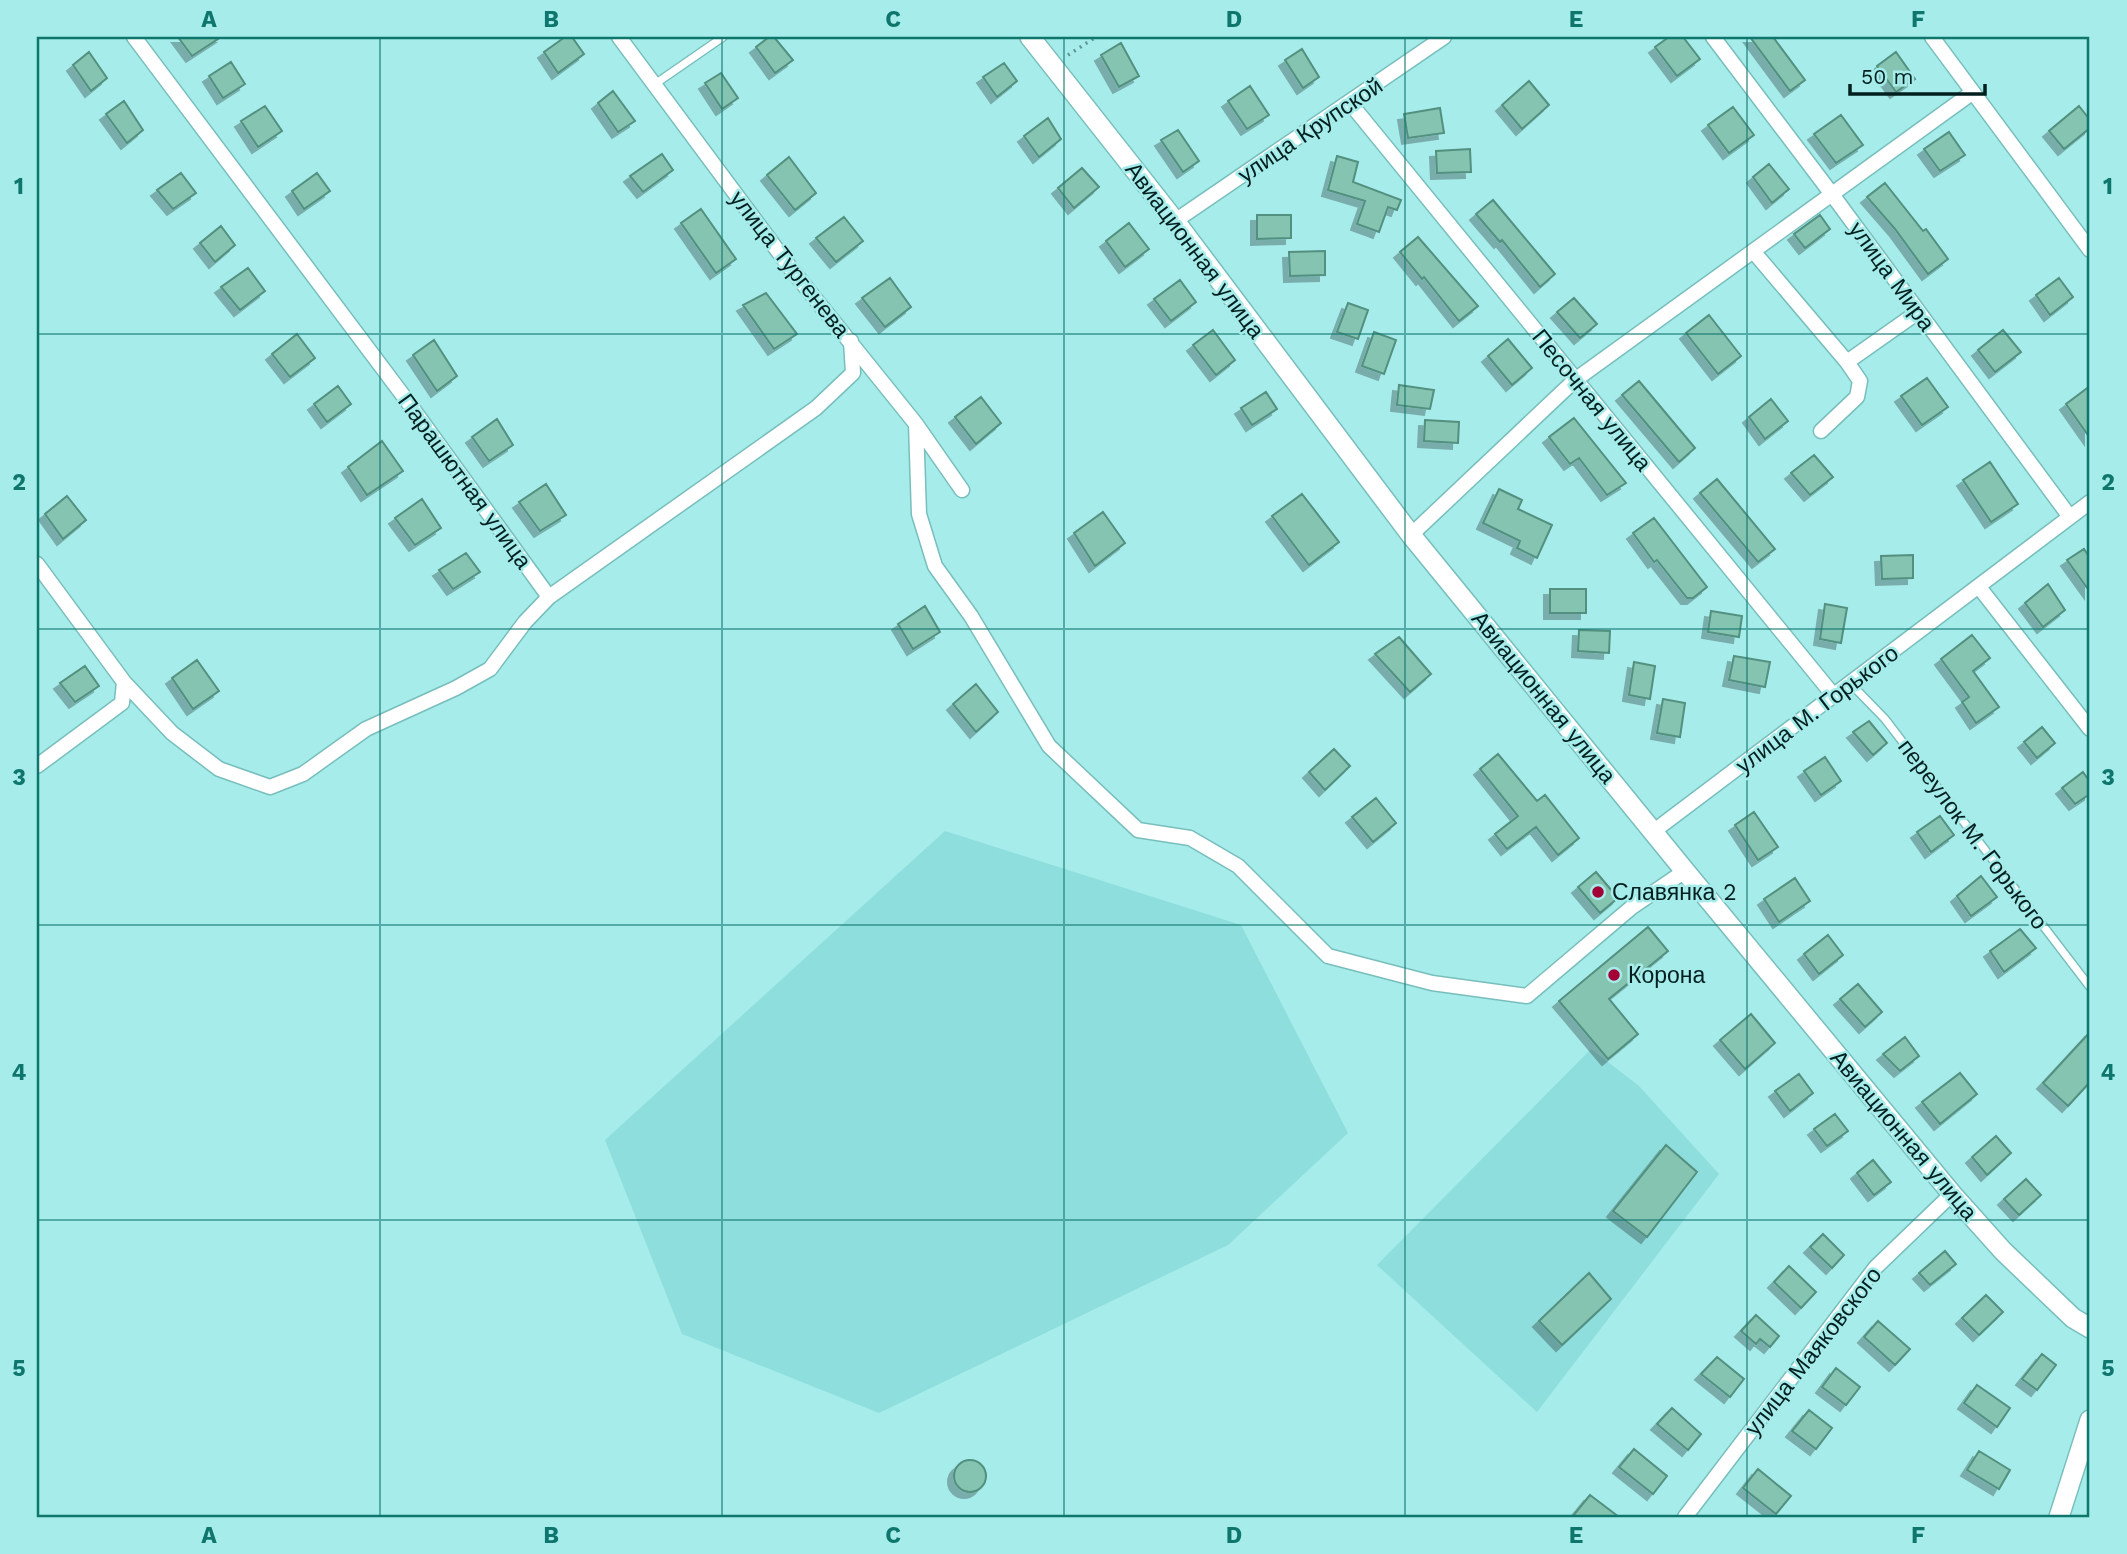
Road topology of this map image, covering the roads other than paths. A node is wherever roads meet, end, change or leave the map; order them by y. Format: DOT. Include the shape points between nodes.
graph roads {
  1 [pos="134,37"];
  2 [pos="619,37"];
  3 [pos="723,37"];
  4 [pos="1030,37"];
  5 [pos="1444,37"];
  6 [pos="1713,37"];
  7 [pos="1932,37"];
  8 [pos="654,84"];
  9 [pos="1973,92"];
  10 [pos="1350,103"];
  11 [pos="1831,193"];
  12 [pos="1175,221"];
  13 [pos="1753,250"];
  14 [pos="2090,250"];
  15 [pos="1918,312"];
  16 [pos="850,341"];
  17 [pos="1847,362"];
  18 [pos="1575,380"];
  19 [pos="916,424"];
  20 [pos="1821,431"];
  21 [pos="962,490"];
  22 [pos="2090,502"];
  23 [pos="2070,517"];
  24 [pos="1411,535"];
  25 [pos="37,564"];
  26 [pos="1979,587"];
  27 [pos="549,597"];
  28 [pos="124,682"];
  29 [pos="1851,684"];
  30 [pos="1834,696"];
  31 [pos="2090,729"];
  32 [pos="37,766"];
  33 [pos="1654,831"];
  34 [pos="1685,871"];
  35 [pos="2090,987"];
  36 [pos="1952,1194"];
  37 [pos="2090,1328"];
  38 [pos="2090,1420"];
  39 [pos="1685,1517"];
  40 [pos="2059,1517"];
  1 -- 27 [label="street, Парашютная улица"];
  2 -- 8 [label="street, улица Тургенева"];
  3 -- 8 [label="lane"];
  4 -- 12 [label="main road, Авиационная улица"];
  5 -- 10 [label="street, улица Крупской"];
  6 -- 11 [label="street, улица Мира"];
  7 -- 9 [label="street"];
  8 -- 16 [label="street, улица Тургенева"];
  9 -- 11 [label="street"];
  9 -- 14 [label="street"];
  10 -- 12 [label="street, улица Крупской"];
  10 -- 18 [label="street, Песочная улица"];
  11 -- 13 [label="street"];
  11 -- 15 [label="street, улица Мира"];
  12 -- 24 [label="main road, Авиационная улица"];
  13 -- 17 [label="street"];
  13 -- 18 [label="street"];
  15 -- 17 [label="street"];
  15 -- 23 [label="street, улица Мира"];
  16 -- 19 [label="street, улица Тургенева"];
  16 -- 27 [label="street" via="853,373 816,408"];
  17 -- 20 [label="street" via="1860,381 1857,397"];
  18 -- 24 [label="street"];
  18 -- 30 [label="street, Песочная улица"];
  19 -- 21 [label="street, улица Тургенева"];
  19 -- 34 [label="street" via="919,514 936,566 1049,746 1138,830 1190,838 1238,866 1328,956 1432,983 1527,996 1632,907"];
  22 -- 23 [label="street, улица М. Горького"];
  23 -- 26 [label="street, улица М. Горького"];
  24 -- 33 [label="main road, Авиационная улица"];
  25 -- 28 [label="street"];
  26 -- 29 [label="street, улица М. Горького"];
  26 -- 31 [label="street"];
  27 -- 28 [label="street" via="490,669 366,729 303,774 270,787 219,769 172,733"];
  28 -- 32 [label="street" via="122,703"];
  29 -- 30 [label="street, улица М. Горького"];
  29 -- 35 [label="lane, переулок М. Горького" via="1885,719"];
  30 -- 33 [label="street, улица М. Горького"];
  33 -- 34 [label="main road, Авиационная улица"];
  34 -- 36 [label="main road, Авиационная улица"];
  36 -- 37 [label="main road, Авиационная улица" via="2003,1251 2073,1318"];
  36 -- 39 [label="street, улица Маяковского" via="1876,1267"];
  38 -- 40 [label="main road"];
}
